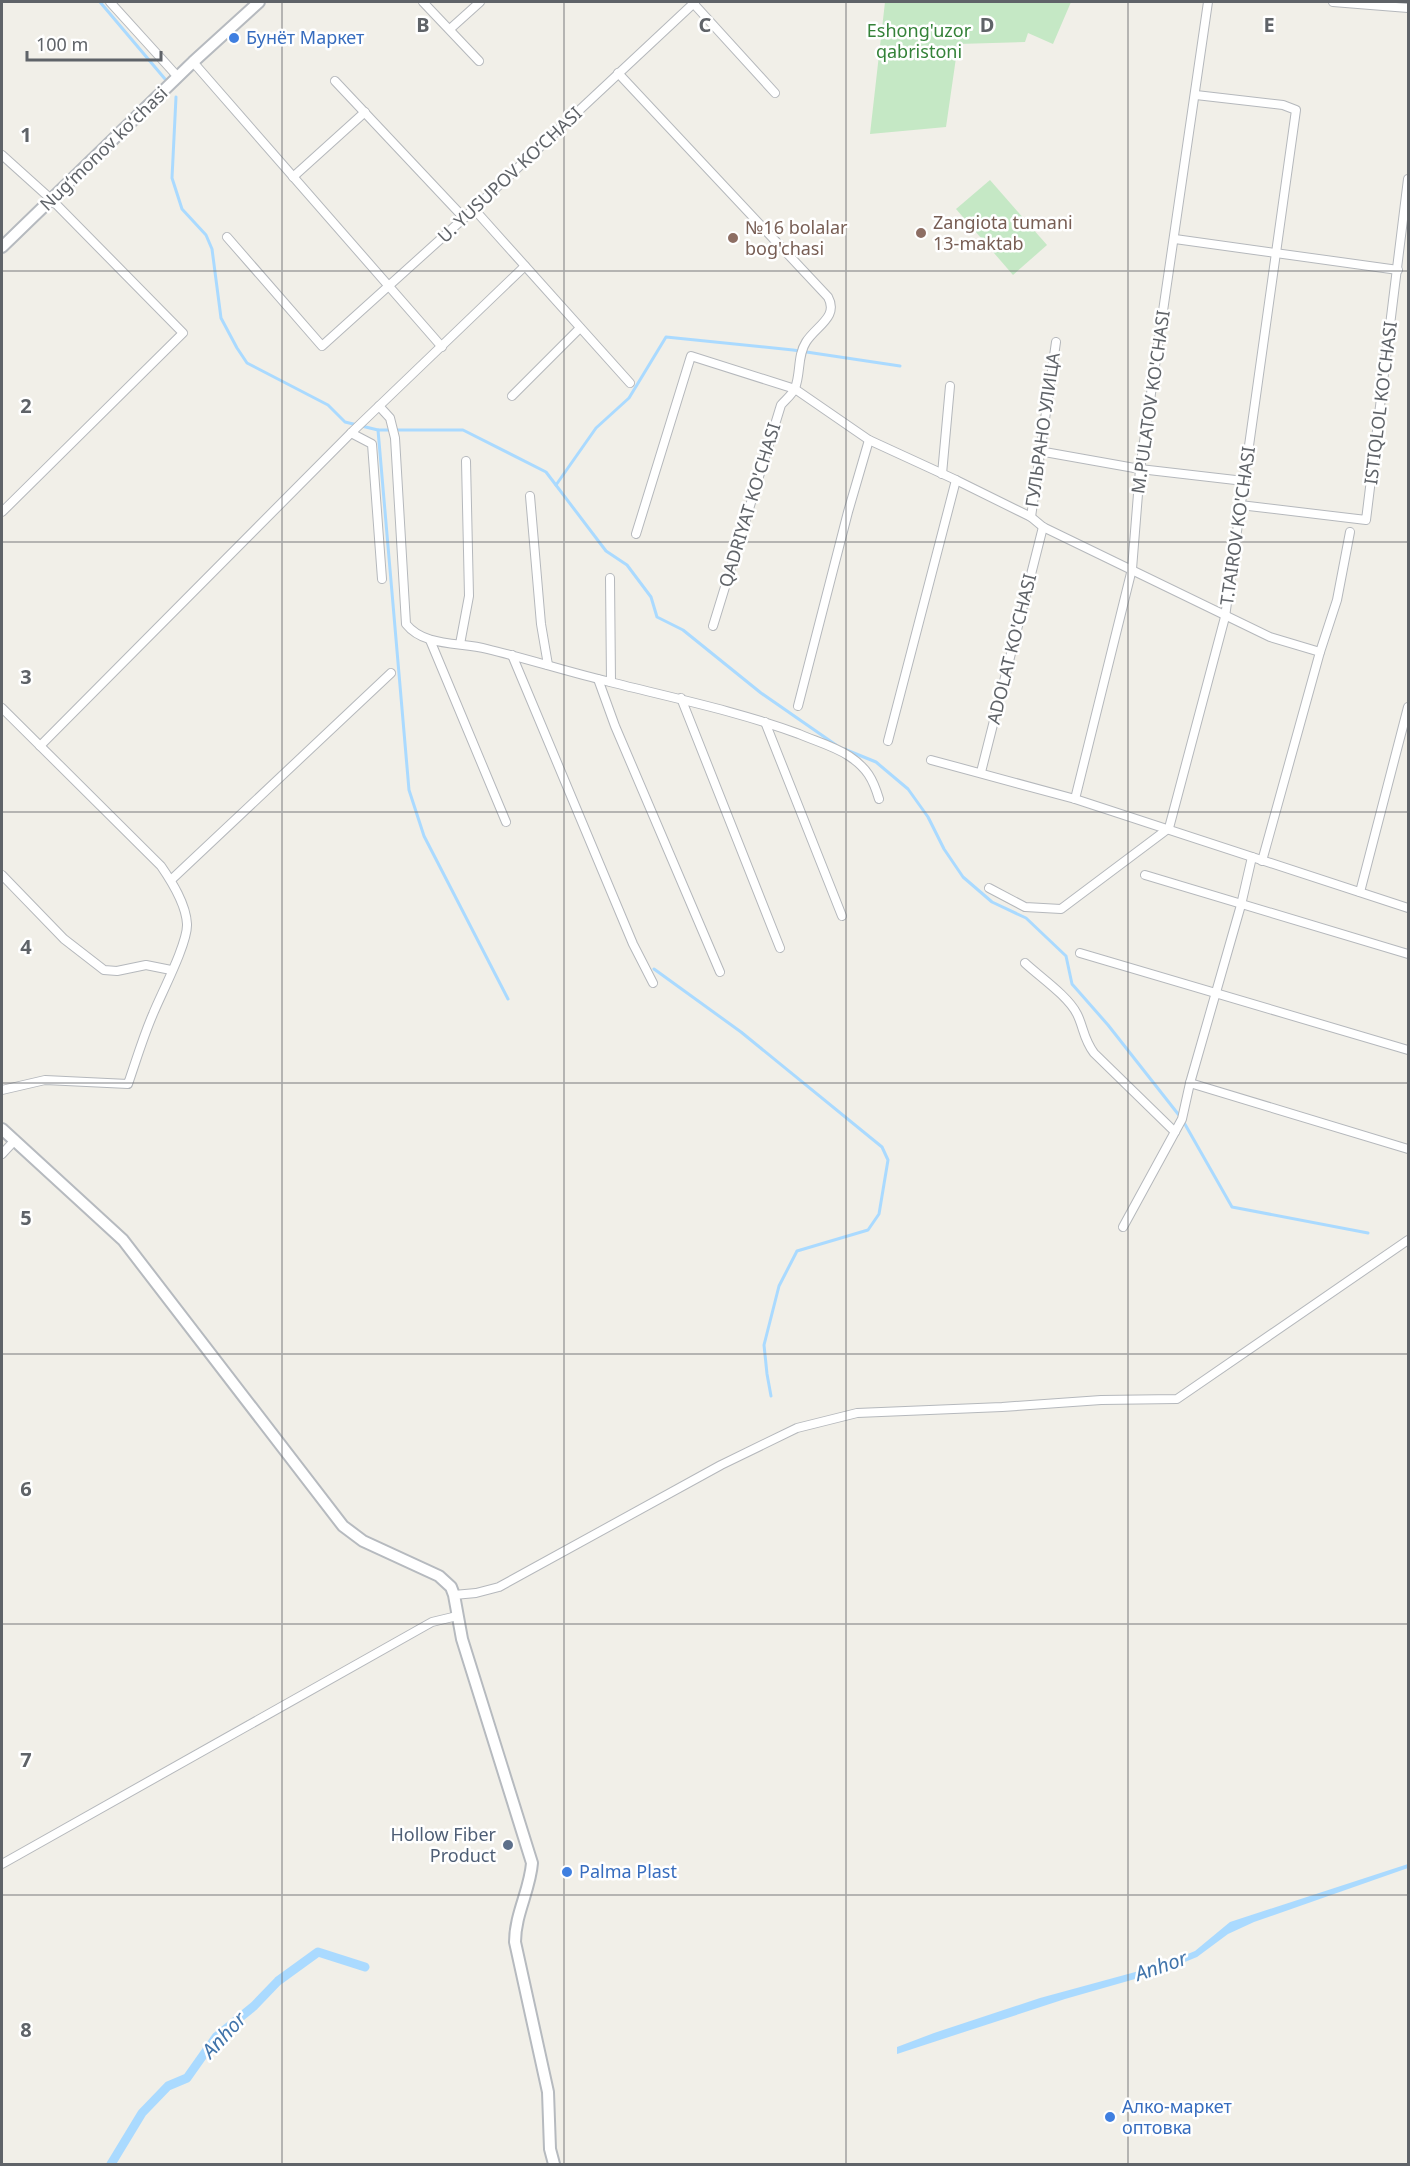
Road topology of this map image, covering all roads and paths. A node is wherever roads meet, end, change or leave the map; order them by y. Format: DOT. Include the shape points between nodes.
graph roads {
  1 [pos="110,2"];
  2 [pos="423,2"];
  3 [pos="480,2"];
  4 [pos="694,2"];
  5 [pos="1208,2"];
  6 [pos="1333,2"];
  7 [pos="251,4"];
  8 [pos="1408,8"];
  9 [pos="450,29"];
  10 [pos="479,61"];
  11 [pos="193,62"];
  12 [pos="618,74"];
  13 [pos="178,77"];
  14 [pos="334,81"];
  15 [pos="775,93"];
  16 [pos="1196,95"];
  17 [pos="364,112"];
  18 [pos="2,155"];
  19 [pos="293,177"];
  20 [pos="1408,179"];
  21 [pos="52,200"];
  22 [pos="474,209"];
  23 [pos="464,218"];
  24 [pos="227,237"];
  25 [pos="1175,239"];
  26 [pos="2,247"];
  27 [pos="1405,251"];
  28 [pos="1276,253"];
  29 [pos="525,266"];
  30 [pos="1398,270"];
  31 [pos="389,286"];
  32 [pos="580,328"];
  33 [pos="1056,342"];
  34 [pos="442,347"];
  35 [pos="630,383"];
  36 [pos="950,386"];
  37 [pos="795,389"];
  38 [pos="512,396"];
  39 [pos="379,406"];
  40 [pos="352,432"];
  41 [pos="868,440"];
  42 [pos="1039,451"];
  43 [pos="466,460"];
  44 [pos="1140,469"];
  45 [pos="942,474"];
  46 [pos="956,480"];
  47 [pos="1244,481"];
  48 [pos="530,496"];
  49 [pos="1240,505"];
  50 [pos="2,512"];
  51 [pos="1031,518"];
  52 [pos="1043,527"];
  53 [pos="1350,532"];
  54 [pos="636,534"];
  55 [pos="1132,569"];
  56 [pos="610,578"];
  57 [pos="382,579"];
  58 [pos="1225,617"];
  59 [pos="713,626"];
  60 [pos="430,640"];
  61 [pos="460,644"];
  62 [pos="1320,652"];
  63 [pos="512,655"];
  64 [pos="548,665"];
  65 [pos="391,673"];
  66 [pos="598,679"];
  67 [pos="611,682"];
  68 [pos="681,698"];
  69 [pos="798,706"];
  70 [pos="1408,707"];
  71 [pos="2,708"];
  72 [pos="765,722"];
  73 [pos="888,741"];
  74 [pos="40,746"];
  75 [pos="930,760"];
  76 [pos="981,772"];
  77 [pos="879,799"];
  78 [pos="1075,799"];
  79 [pos="506,822"];
  80 [pos="1169,828"];
  81 [pos="1252,857"];
  82 [pos="1262,861"];
  83 [pos="2,874"];
  84 [pos="1145,875"];
  85 [pos="171,880"];
  86 [pos="989,888"];
  87 [pos="1360,892"];
  88 [pos="1241,905"];
  89 [pos="1408,908"];
  90 [pos="842,916"];
  91 [pos="780,948"];
  92 [pos="1080,953"];
  93 [pos="1408,954"];
  94 [pos="1025,963"];
  95 [pos="171,970"];
  96 [pos="720,972"];
  97 [pos="653,983"];
  98 [pos="1216,992"];
  99 [pos="1408,1050"];
  100 [pos="1190,1083"];
  101 [pos="2,1090"];
  102 [pos="2,1129"];
  103 [pos="1175,1132"];
  104 [pos="15,1140"];
  105 [pos="1408,1149"];
  106 [pos="2,1154"];
  107 [pos="1123,1227"];
  108 [pos="1408,1240"];
  109 [pos="454,1595"];
  110 [pos="457,1616"];
  111 [pos="2,1864"];
  112 [pos="554,2164"];
  1 -- 13 [label="street"];
  2 -- 9 [label="street"];
  3 -- 9 [label="street"];
  4 -- 12 [label="street, U. YUSUPOV KO‘CHASI"];
  4 -- 15 [label="street"];
  5 -- 16 [label="street, M.PULATOV KO'CHASI"];
  6 -- 8 [label="street"];
  7 -- 11 [label="street, Nugʻmonov koʻchasi"];
  9 -- 10 [label="street"];
  11 -- 13 [label="street, Nugʻmonov koʻchasi"];
  11 -- 19 [label="street"];
  12 -- 22 [label="street, U. YUSUPOV KO‘CHASI"];
  12 -- 37 [label="street" via="828,297 832,312 807,341"];
  13 -- 21 [label="street, Nugʻmonov koʻchasi"];
  14 -- 17 [label="street"];
  16 -- 25 [label="street, M.PULATOV KO'CHASI"];
  16 -- 28 [label="street, T.TAIROV KO'CHASI" via="1296,110"];
  17 -- 19 [label="street"];
  17 -- 23 [label="street"];
  18 -- 21 [label="street"];
  19 -- 31 [label="street"];
  20 -- 27 [label="street, ISTIQLOL KO'CHASI"];
  21 -- 26 [label="street, Nugʻmonov koʻchasi"];
  21 -- 50 [label="street" via="183,333"];
  22 -- 23 [label="street, U. YUSUPOV KO‘CHASI"];
  22 -- 29 [label="street"];
  23 -- 31 [label="street, U. YUSUPOV KO‘CHASI"];
  24 -- 31 [label="street, U. YUSUPOV KO‘CHASI" via="322,346"];
  25 -- 28 [label="street"];
  25 -- 44 [label="street, M.PULATOV KO'CHASI"];
  27 -- 30 [label="street, ISTIQLOL KO'CHASI"];
  28 -- 30 [label="street"];
  28 -- 47 [label="street, T.TAIROV KO'CHASI"];
  29 -- 32 [label="street"];
  29 -- 34 [label="street"];
  30 -- 49 [label="street, ISTIQLOL KO'CHASI" via="1366,520"];
  31 -- 34 [label="street"];
  32 -- 35 [label="street"];
  32 -- 38 [label="street"];
  33 -- 42 [label="street, ГУЛЬРАНО УЛИЦА"];
  34 -- 39 [label="street"];
  36 -- 45 [label="street"];
  37 -- 41 [label="street"];
  37 -- 54 [label="street" via="691,356"];
  37 -- 59 [label="street, QADRIYAT KO'CHASI" via="781,405"];
  39 -- 40 [label="street"];
  39 -- 60 [label="street" via="390,418 394,438 406,624 414,633"];
  40 -- 57 [label="street" via="372,444"];
  40 -- 74 [label="street"];
  41 -- 45 [label="street"];
  41 -- 69 [label="street"];
  42 -- 44 [label="street"];
  42 -- 51 [label="street, ГУЛЬРАНО УЛИЦА"];
  43 -- 61 [label="street" via="470,596"];
  44 -- 47 [label="street"];
  44 -- 55 [label="street, M.PULATOV KO'CHASI"];
  45 -- 46 [label="street"];
  46 -- 51 [label="street"];
  46 -- 73 [label="street"];
  47 -- 49 [label="street, T.TAIROV KO'CHASI"];
  48 -- 64 [label="street"];
  49 -- 58 [label="street, T.TAIROV KO'CHASI"];
  51 -- 52 [label="street"];
  52 -- 55 [label="street"];
  52 -- 76 [label="street, ADOLAT KO'CHASI"];
  53 -- 62 [label="street" via="1337,600"];
  55 -- 58 [label="street"];
  55 -- 78 [label="street, M.PULATOV KO'CHASI"];
  56 -- 67 [label="street"];
  58 -- 62 [label="street" via="1270,638"];
  58 -- 80 [label="street, T.TAIROV KO'CHASI"];
  60 -- 61 [label="street"];
  60 -- 79 [label="street"];
  61 -- 63 [label="street"];
  62 -- 82 [label="street"];
  63 -- 64 [label="street"];
  63 -- 97 [label="street"];
  64 -- 66 [label="street"];
  65 -- 85 [label="street"];
  66 -- 67 [label="street"];
  66 -- 96 [label="street"];
  67 -- 68 [label="street"];
  68 -- 72 [label="street"];
  68 -- 91 [label="street"];
  70 -- 87 [label="street"];
  71 -- 74 [label="street"];
  72 -- 77 [label="street" via="850,757 870,775"];
  72 -- 90 [label="street"];
  74 -- 85 [label="street"];
  75 -- 76 [label="street"];
  76 -- 78 [label="street"];
  78 -- 80 [label="street"];
  80 -- 81 [label="street"];
  80 -- 86 [label="street" via="1061,909 1025,907"];
  81 -- 82 [label="street"];
  81 -- 88 [label="street"];
  82 -- 87 [label="street"];
  83 -- 95 [label="street" via="64,939 97,967 111,971 146,964"];
  84 -- 88 [label="street"];
  85 -- 95 [label="street" via="187,923 186,937"];
  87 -- 89 [label="street"];
  88 -- 93 [label="street"];
  88 -- 98 [label="street"];
  92 -- 98 [label="street"];
  94 -- 103 [label="street" via="1071,1004 1094,1053"];
  95 -- 101 [label="street" via="128,1084 45,1080"];
  98 -- 99 [label="street"];
  98 -- 100 [label="street"];
  100 -- 103 [label="street"];
  100 -- 105 [label="street"];
  102 -- 104 [label="street"];
  103 -- 107 [label="street"];
  104 -- 106 [label="street"];
  104 -- 109 [label="street" via="128,1246 339,1521 368,1544 439,1576"];
  108 -- 109 [label="street" via="1177,1399 857,1413 807,1425 721,1465 499,1587"];
  109 -- 110 [label="street"];
  110 -- 111 [label="street" via="432,1622"];
  110 -- 112 [label="street" via="532,1863 515,1942 548,2092"];
}
